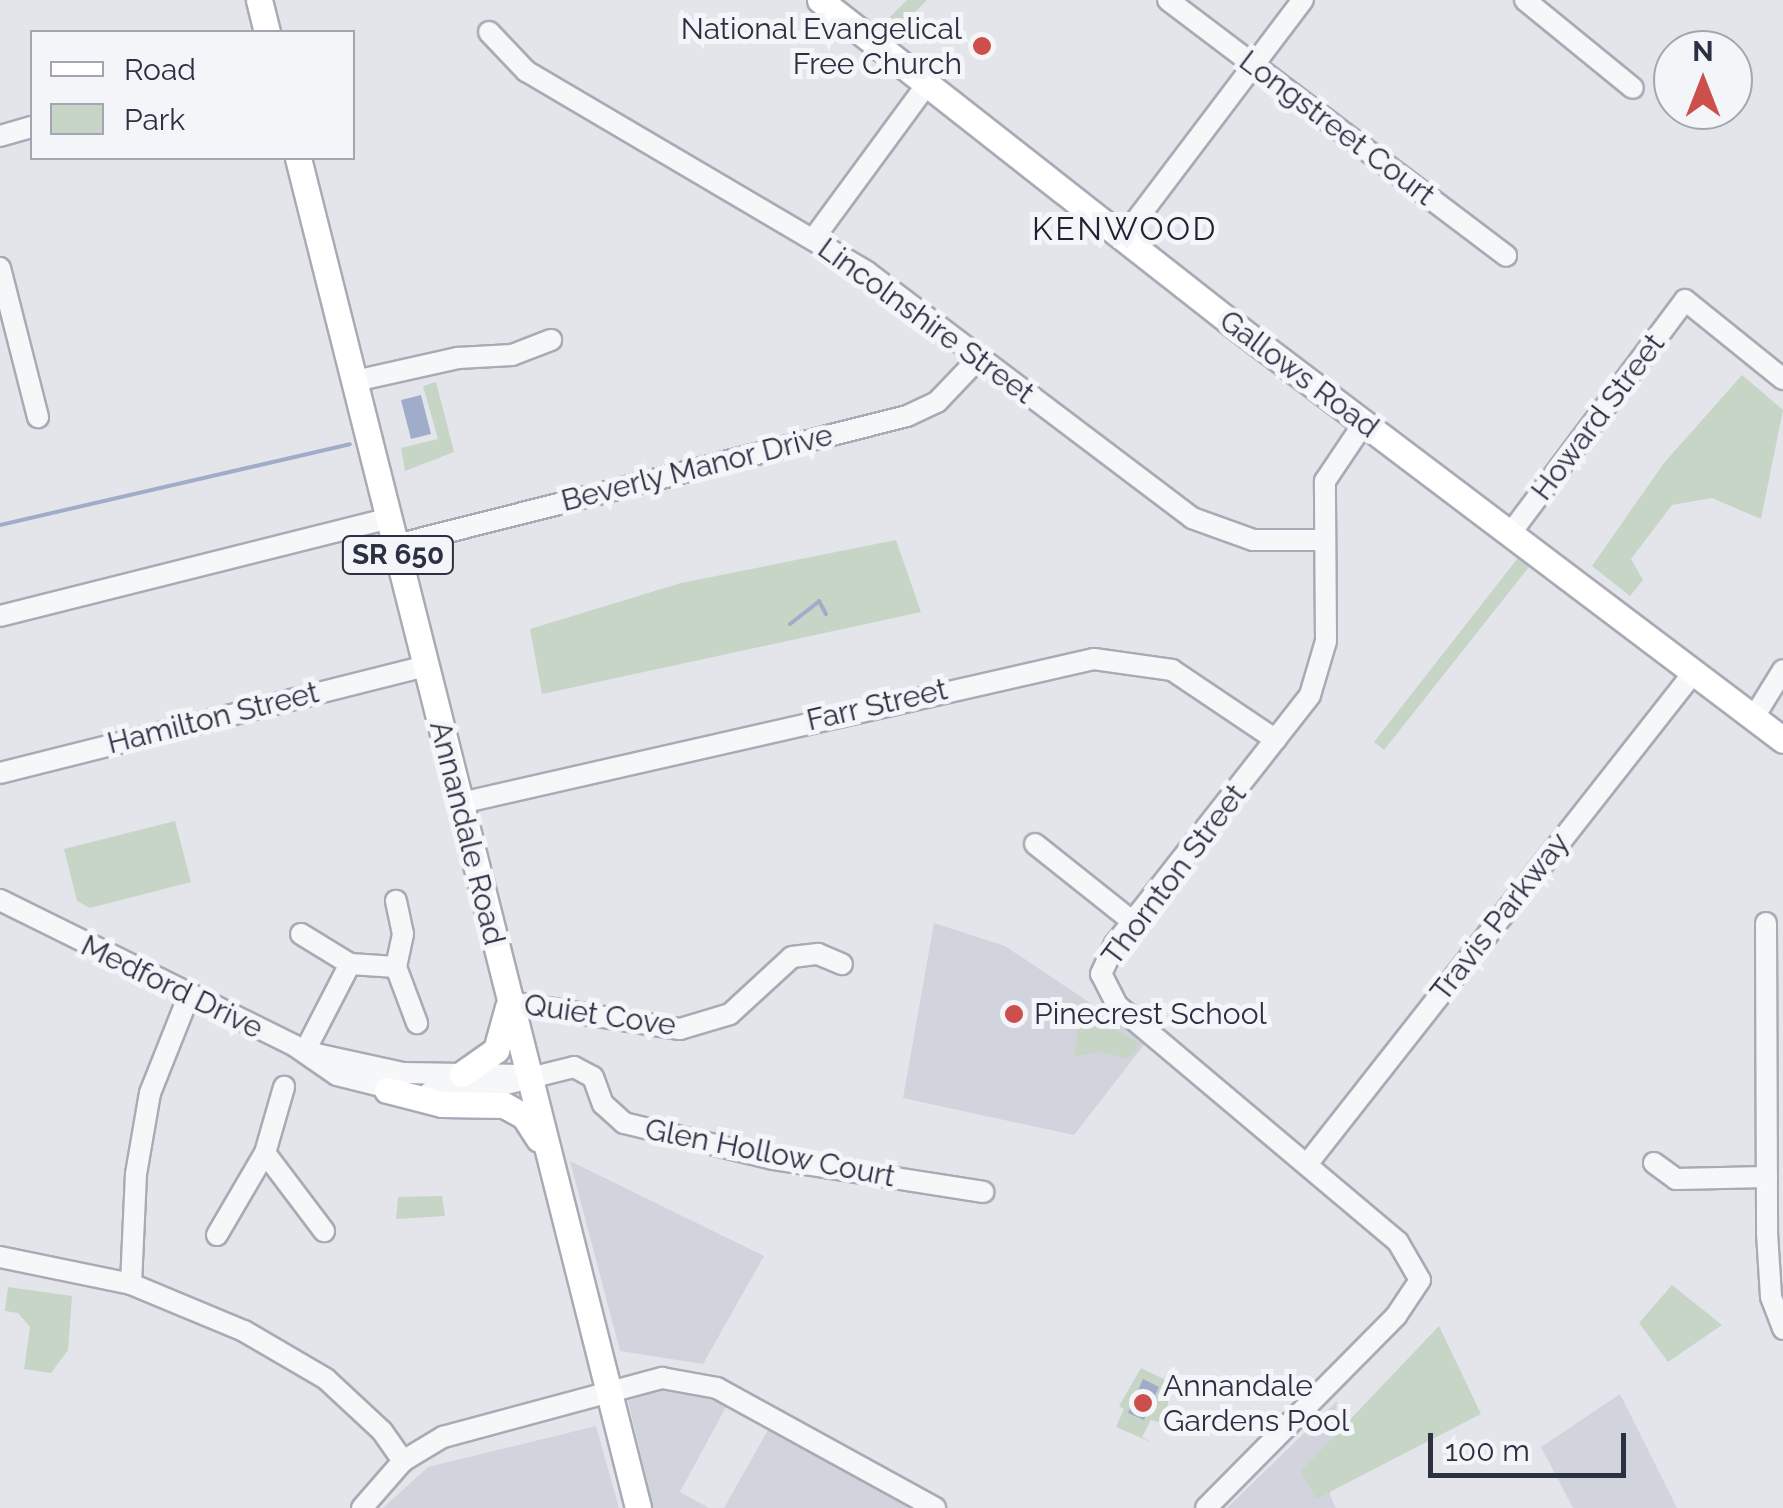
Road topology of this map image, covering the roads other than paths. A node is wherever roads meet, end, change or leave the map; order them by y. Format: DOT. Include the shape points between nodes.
graph roads {
  1 [pos="259,0"];
  2 [pos="820,0"];
  3 [pos="1168,0"];
  4 [pos="1303,0"];
  5 [pos="1525,0"];
  6 [pos="266,30"];
  7 [pos="489,32"];
  8 [pos="1254,65"];
  9 [pos="927,84"];
  10 [pos="1633,88"];
  11 [pos="30,128"];
  12 [pos="0,136"];
  13 [pos="299,160"];
  14 [pos="814,238"];
  15 [pos="1122,239"];
  16 [pos="1506,256"];
  17 [pos="0,268"];
  18 [pos="551,340"];
  19 [pos="980,358"];
  20 [pos="1783,379"];
  21 [pos="354,381"];
  22 [pos="38,417"];
  23 [pos="1364,423"];
  24 [pos="389,518"];
  25 [pos="1510,534"];
  26 [pos="1323,540"];
  27 [pos="396,544"];
  28 [pos="0,616"];
  29 [pos="426,666"];
  30 [pos="1783,670"];
  31 [pos="1694,672"];
  32 [pos="1754,718"];
  33 [pos="1276,740"];
  34 [pos="1783,740"];
  35 [pos="0,774"];
  36 [pos="461,802"];
  37 [pos="1035,844"];
  38 [pos="0,900"];
  39 [pos="396,901"];
  40 [pos="0,918"];
  41 [pos="1133,922"];
  42 [pos="40,923"];
  43 [pos="1766,923"];
  44 [pos="301,934"];
  45 [pos="350,964"];
  46 [pos="842,964"];
  47 [pos="396,967"];
  48 [pos="189,995"];
  49 [pos="509,1002"];
  50 [pos="417,1023"];
  51 [pos="305,1051"];
  52 [pos="462,1074"];
  53 [pos="528,1076"];
  54 [pos="284,1088"];
  55 [pos="387,1090"];
  56 [pos="1775,1133"];
  57 [pos="265,1153"];
  58 [pos="551,1162"];
  59 [pos="1308,1163"];
  60 [pos="1654,1163"];
  61 [pos="1767,1177"];
  62 [pos="983,1192"];
  63 [pos="324,1231"];
  64 [pos="217,1235"];
  65 [pos="0,1257"];
  66 [pos="131,1284"];
  67 [pos="1783,1329"];
  68 [pos="607,1392"];
  69 [pos="403,1461"];
  70 [pos="362,1508"];
  71 [pos="638,1508"];
  72 [pos="935,1508"];
  73 [pos="1206,1508"];
  1 -- 6 [label="main road"];
  2 -- 9 [label="main road, Gallows Road"];
  3 -- 8 [label="street, Longstreet Court"];
  4 -- 8 [label="street"];
  5 -- 10 [label="street"];
  7 -- 14 [label="street, Lincolnshire Street" via="526,71"];
  8 -- 15 [label="street"];
  8 -- 16 [label="street, Longstreet Court"];
  9 -- 14 [label="street"];
  9 -- 15 [label="main road, Gallows Road"];
  11 -- 12 [label="street"];
  13 -- 21 [label="main road, Annandale Road / SR 650"];
  14 -- 19 [label="street, Lincolnshire Street"];
  15 -- 23 [label="main road, Gallows Road"];
  17 -- 22 [label="street"];
  18 -- 21 [label="street" via="512,356 458,358"];
  19 -- 26 [label="street, Lincolnshire Street" via="1212,529 1253,540"];
  19 -- 27 [label="street, Beverly Manor Drive" via="938,402 907,416"];
  20 -- 25 [label="street, Howard Street" via="1685,300"];
  21 -- 24 [label="main road, Annandale Road / SR 650"];
  23 -- 25 [label="main road, Gallows Road"];
  23 -- 26 [label="street, Thornton Street" via="1326,482"];
  24 -- 27 [label="main road, Annandale Road / SR 650"];
  24 -- 28 [label="street"];
  25 -- 31 [label="main road, Gallows Road"];
  26 -- 33 [label="street, Thornton Street" via="1324,659 1310,696"];
  27 -- 29 [label="main road, Annandale Road / SR 650"];
  29 -- 35 [label="street, Hamilton Street"];
  29 -- 36 [label="main road, Annandale Road / SR 650"];
  30 -- 32 [label="street"];
  31 -- 32 [label="main road, Gallows Road"];
  31 -- 59 [label="street, Travis Parkway"];
  32 -- 34 [label="main road, Gallows Road"];
  33 -- 36 [label="street, Farr Street" via="1172,670 1094,659"];
  33 -- 41 [label="street, Thornton Street"];
  36 -- 49 [label="main road, Annandale Road / SR 650"];
  37 -- 41 [label="street"];
  38 -- 42 [label="street, Medford Drive"];
  39 -- 47 [label="street" via="403,934"];
  40 -- 42 [label="street, Medford Drive"];
  41 -- 59 [label="street, Thornton Street" via="1103,964 1106,993"];
  42 -- 48 [label="street, Medford Drive"];
  43 -- 56 [label="street"];
  44 -- 45 [label="street"];
  45 -- 47 [label="street"];
  45 -- 51 [label="street"];
  46 -- 49 [label="street, Quiet Cove" via="818,954 792,957 730,1014 680,1029"];
  47 -- 50 [label="street"];
  48 -- 51 [label="street, Medford Drive"];
  48 -- 66 [label="street" via="150,1093 136,1174"];
  49 -- 52 [label="main road" via="496,1050"];
  49 -- 53 [label="main road, Annandale Road / SR 650"];
  51 -- 52 [label="street, Medford Drive" via="374,1069"];
  51 -- 55 [label="street, Medford Drive" via="337,1076"];
  52 -- 53 [label="street, Medford Drive" via="506,1070"];
  53 -- 55 [label="street, Medford Drive" via="460,1092"];
  53 -- 58 [label="main road, Annandale Road / SR 650"];
  53 -- 62 [label="street, Glen Hollow Court" via="560,1066 585,1070 624,1124 773,1159"];
  54 -- 57 [label="street"];
  55 -- 58 [label="main road" via="442,1104 504,1105 524,1116"];
  56 -- 61 [label="street"];
  57 -- 63 [label="street"];
  57 -- 64 [label="street"];
  58 -- 68 [label="main road, Annandale Road / SR 650"];
  59 -- 73 [label="street, Thornton Street" via="1398,1242 1420,1280 1396,1316"];
  60 -- 61 [label="street" via="1676,1179"];
  61 -- 67 [label="street" via="1770,1298"];
  65 -- 66 [label="street"];
  66 -- 69 [label="street" via="244,1330 326,1379 382,1431"];
  68 -- 69 [label="street" via="461,1431"];
  68 -- 71 [label="main road, Annandale Road / SR 650"];
  68 -- 72 [label="street" via="662,1378 699,1381"];
  69 -- 70 [label="street"];
}
